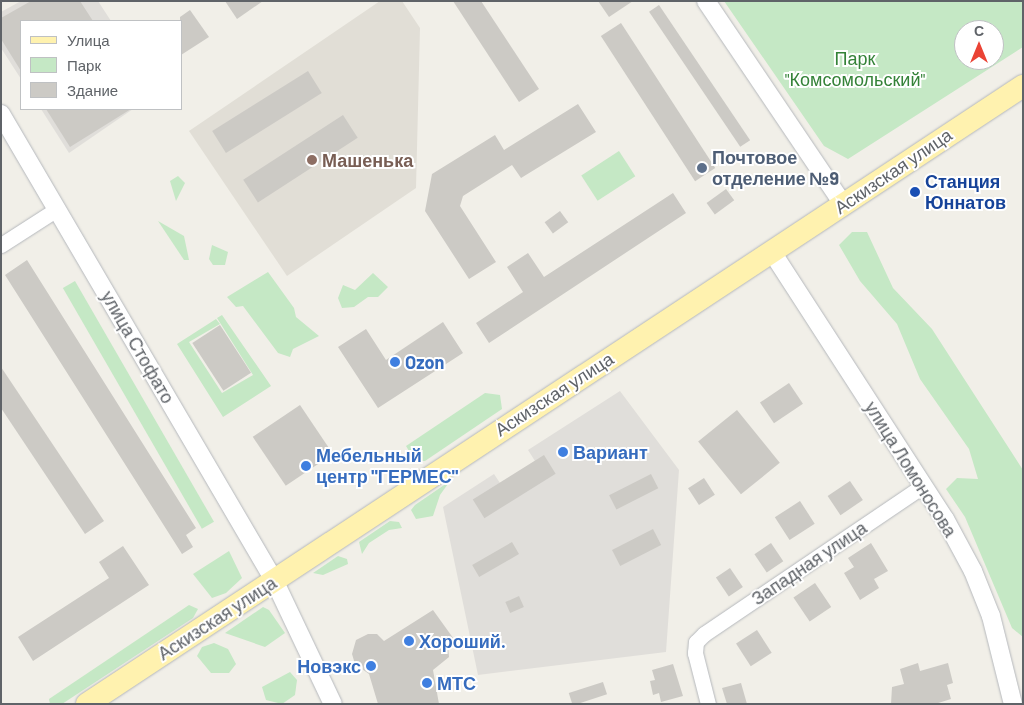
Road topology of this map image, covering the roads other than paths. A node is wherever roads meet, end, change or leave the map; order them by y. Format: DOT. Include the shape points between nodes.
graph roads {
  1 [pos="706,1"];
  2 [pos="1023,86"];
  3 [pos="1,114"];
  4 [pos="843,204"];
  5 [pos="57,209"];
  6 [pos="1,245"];
  7 [pos="772,252"];
  8 [pos="923,486"];
  9 [pos="274,580"];
  10 [pos="1023,700"];
  11 [pos="87,704"];
  12 [pos="333,704"];
  13 [pos="708,704"];
  14 [pos="1013,704"];
  1 -- 4 [label="street"];
  2 -- 4 [label="main road, Аскизская улица"];
  3 -- 5 [label="street, улица Стофато"];
  4 -- 7 [label="main road, Аскизская улица"];
  5 -- 6 [label="street"];
  5 -- 9 [label="street, улица Стофато"];
  7 -- 8 [label="street, улица Ломоносова"];
  7 -- 9 [label="main road, Аскизская улица"];
  8 -- 13 [label="street, Западная улица" via="696,642"];
  8 -- 14 [label="street, улица Ломоносова" via="973,571 991,616"];
  9 -- 11 [label="main road, Аскизская улица"];
  9 -- 12 [label="street, улица Стофато"];
  10 -- 14 [label="street"];
}
